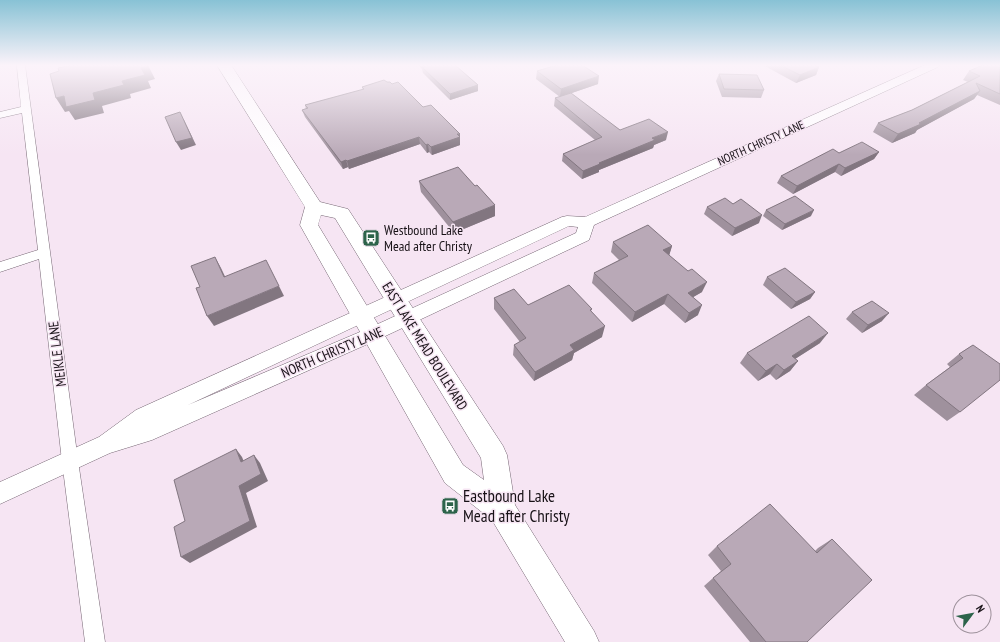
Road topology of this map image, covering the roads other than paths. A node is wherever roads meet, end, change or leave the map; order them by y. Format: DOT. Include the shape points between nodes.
graph roads {
  1 [pos="25,95"];
  2 [pos="243,95"];
  3 [pos="868,95"];
  4 [pos="27,109"];
  5 [pos="0,116"];
  6 [pos="314,207"];
  7 [pos="588,222"];
  8 [pos="45,252"];
  9 [pos="0,268"];
  10 [pos="401,309"];
  11 [pos="367,324"];
  12 [pos="70,461"];
  13 [pos="0,493"];
  14 [pos="502,510"];
  15 [pos="95,642"];
  16 [pos="583,642"];
  1 -- 4 [label="street, MEIKLE LANE"];
  2 -- 6 [label="main road"];
  3 -- 7 [label="street, NORTH CHRISTY LANE"];
  4 -- 5 [label="street"];
  4 -- 8 [label="street, MEIKLE LANE"];
  6 -- 10 [label="main road, EAST LAKE MEAD BOULEVARD" via="340,213"];
  6 -- 11 [label="main road, EAST LAKE MEAD BOULEVARD" via="309,225"];
  7 -- 10 [label="street, NORTH CHRISTY LANE" via="567,221"];
  7 -- 10 [label="street, NORTH CHRISTY LANE" via="583,236"];
  8 -- 9 [label="street"];
  8 -- 12 [label="street, MEIKLE LANE"];
  10 -- 11 [label="street, NORTH CHRISTY LANE"];
  10 -- 14 [label="main road, EAST LAKE MEAD BOULEVARD" via="494,454"];
  11 -- 12 [label="street, NORTH CHRISTY LANE" via="145,433 106,444"];
  11 -- 14 [label="main road, EAST LAKE MEAD BOULEVARD" via="454,474"];
  12 -- 13 [label="street, NORTH CHRISTY LANE"];
  12 -- 15 [label="street, MEIKLE LANE"];
  14 -- 16 [label="main road, EAST LAKE MEAD BOULEVARD"];
}
